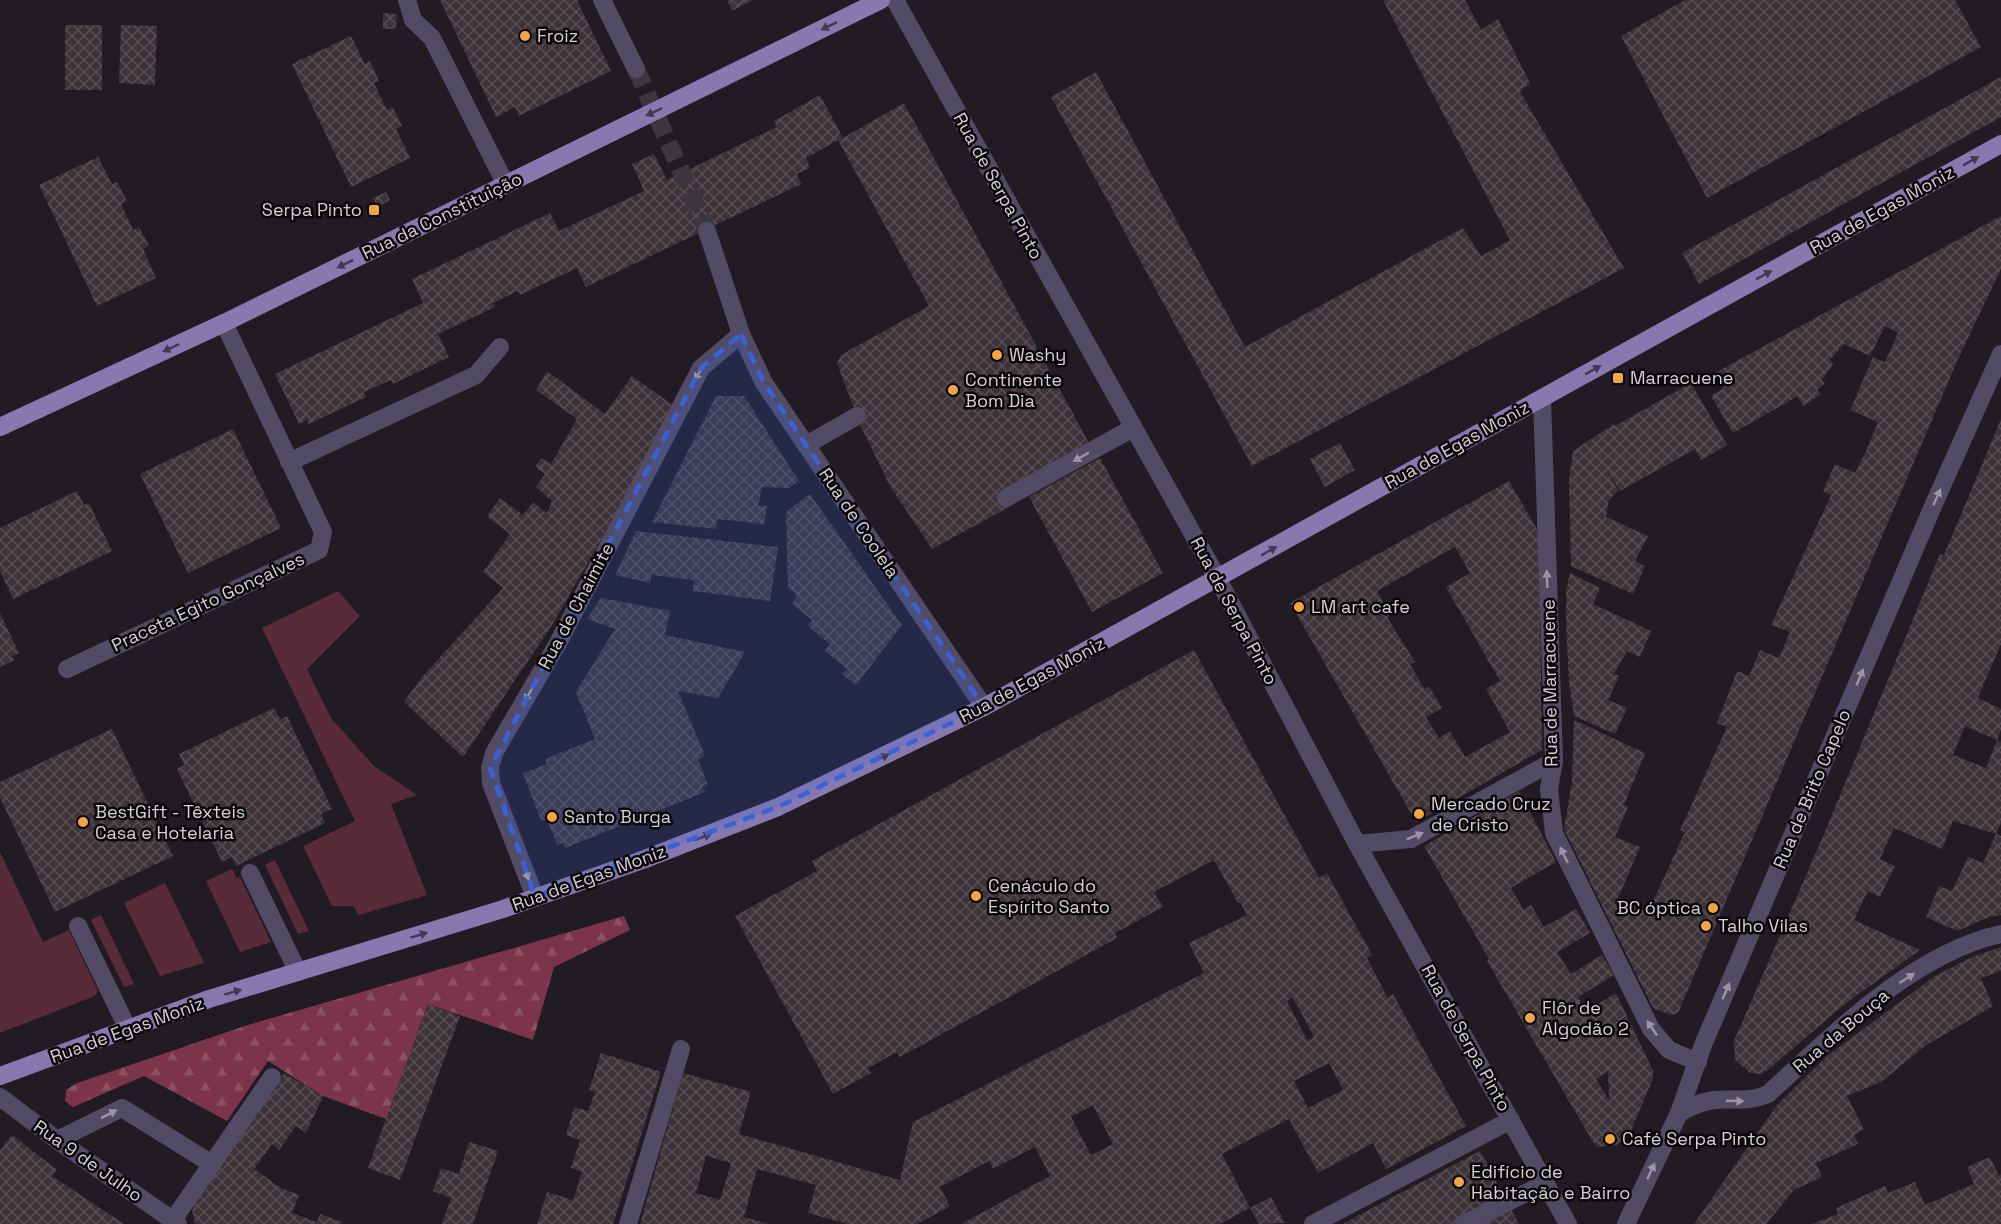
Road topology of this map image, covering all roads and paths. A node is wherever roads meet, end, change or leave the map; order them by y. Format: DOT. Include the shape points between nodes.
graph roads {
  1 [pos="407,0"];
  2 [pos="602,0"];
  3 [pos="881,0"];
  4 [pos="895,0"];
  5 [pos="636,69"];
  6 [pos="2001,144"];
  7 [pos="506,185"];
  8 [pos="707,231"];
  9 [pos="224,323"];
  10 [pos="741,334"];
  11 [pos="500,347"];
  12 [pos="2001,354"];
  13 [pos="1542,398"];
  14 [pos="857,416"];
  15 [pos="0,427"];
  16 [pos="1133,428"];
  17 [pos="806,445"];
  18 [pos="289,462"];
  19 [pos="1006,498"];
  20 [pos="1218,579"];
  21 [pos="67,669"];
  22 [pos="984,707"];
  23 [pos="1554,761"];
  24 [pos="1357,844"];
  25 [pos="250,873"];
  26 [pos="535,897"];
  27 [pos="78,926"];
  28 [pos="2001,934"];
  29 [pos="298,972"];
  30 [pos="128,1029"];
  31 [pos="681,1049"];
  32 [pos="1698,1062"];
  33 [pos="0,1076"];
  34 [pos="272,1077"];
  35 [pos="0,1096"];
  36 [pos="1678,1113"];
  37 [pos="1511,1120"];
  38 [pos="57,1140"];
  39 [pos="212,1164"];
  40 [pos="1546,1183"];
  41 [pos="175,1222"];
  42 [pos="628,1224"];
  43 [pos="1313,1224"];
  44 [pos="1464,1224"];
  45 [pos="1568,1224"];
  46 [pos="1626,1224"];
  1 -- 7 [label="street" via="413,20 432,38"];
  2 -- 5 [label="street"];
  3 -- 7 [label="main road, Rua da Constituição, one-way"];
  4 -- 16 [label="street, Rua de Serpa Pinto"];
  13 -- 6 [label="main road, Rua de Egas Moniz, one-way"];
  7 -- 9 [label="main road, Rua da Constituição, one-way"];
  8 -- 10 [label="street, Rua de Coolela"];
  9 -- 15 [label="main road, Rua da Constituição, one-way"];
  9 -- 18 [label="street, Praceta Egito Gonçalves"];
  10 -- 17 [label="street, Rua de Coolela" via="764,383"];
  10 -- 26 [label="street, Rua de Chaimite, one-way" via="700,368 558,643 494,753 491,783"];
  11 -- 18 [label="street" via="477,375"];
  32 -- 12 [label="street, Rua de Brito Capelo, one-way"];
  20 -- 13 [label="main road, Rua de Egas Moniz, one-way"];
  23 -- 13 [label="street, Rua de Marracuene, one-way"];
  14 -- 17 [label="street"];
  16 -- 19 [label="street, one-way"];
  16 -- 20 [label="street, Rua de Serpa Pinto"];
  17 -- 22 [label="street, Rua de Coolela"];
  18 -- 21 [label="street, Praceta Egito Gonçalves" via="323,532 319,550"];
  20 -- 22 [label="main road, Rua de Egas Moniz"];
  20 -- 24 [label="street, Rua de Serpa Pinto"];
  26 -- 22 [label="main road, Rua de Egas Moniz, one-way" via="778,807"];
  24 -- 23 [label="street, one-way" via="1411,839"];
  32 -- 23 [label="street, Rua de Marracuene, one-way" via="1669,1050 1652,1029 1554,833 1549,789"];
  24 -- 37 [label="street, Rua de Serpa Pinto"];
  25 -- 29 [label="street"];
  29 -- 26 [label="main road, Rua de Egas Moniz, one-way"];
  27 -- 30 [label="street"];
  36 -- 28 [label="street, Rua da Bouça, one-way" via="1700,1102 1752,1101 1767,1094 1876,998 1945,957"];
  30 -- 29 [label="main road, Rua de Egas Moniz, one-way"];
  30 -- 33 [label="main road, Rua de Egas Moniz"];
  31 -- 42 [label="street"];
  32 -- 36 [label="street, Rua de Brito Capelo"];
  34 -- 39 [label="street"];
  35 -- 38 [label="street, Rua 9 de Julho"];
  46 -- 36 [label="street, Rua de Brito Capelo, one-way"];
  37 -- 40 [label="street, Rua de Serpa Pinto"];
  37 -- 43 [label="street"];
  38 -- 39 [label="street, one-way" via="122,1108"];
  38 -- 41 [label="street, Rua 9 de Julho"];
  39 -- 41 [label="street"];
  40 -- 44 [label="street"];
  40 -- 45 [label="street, Rua de Serpa Pinto"];
}
